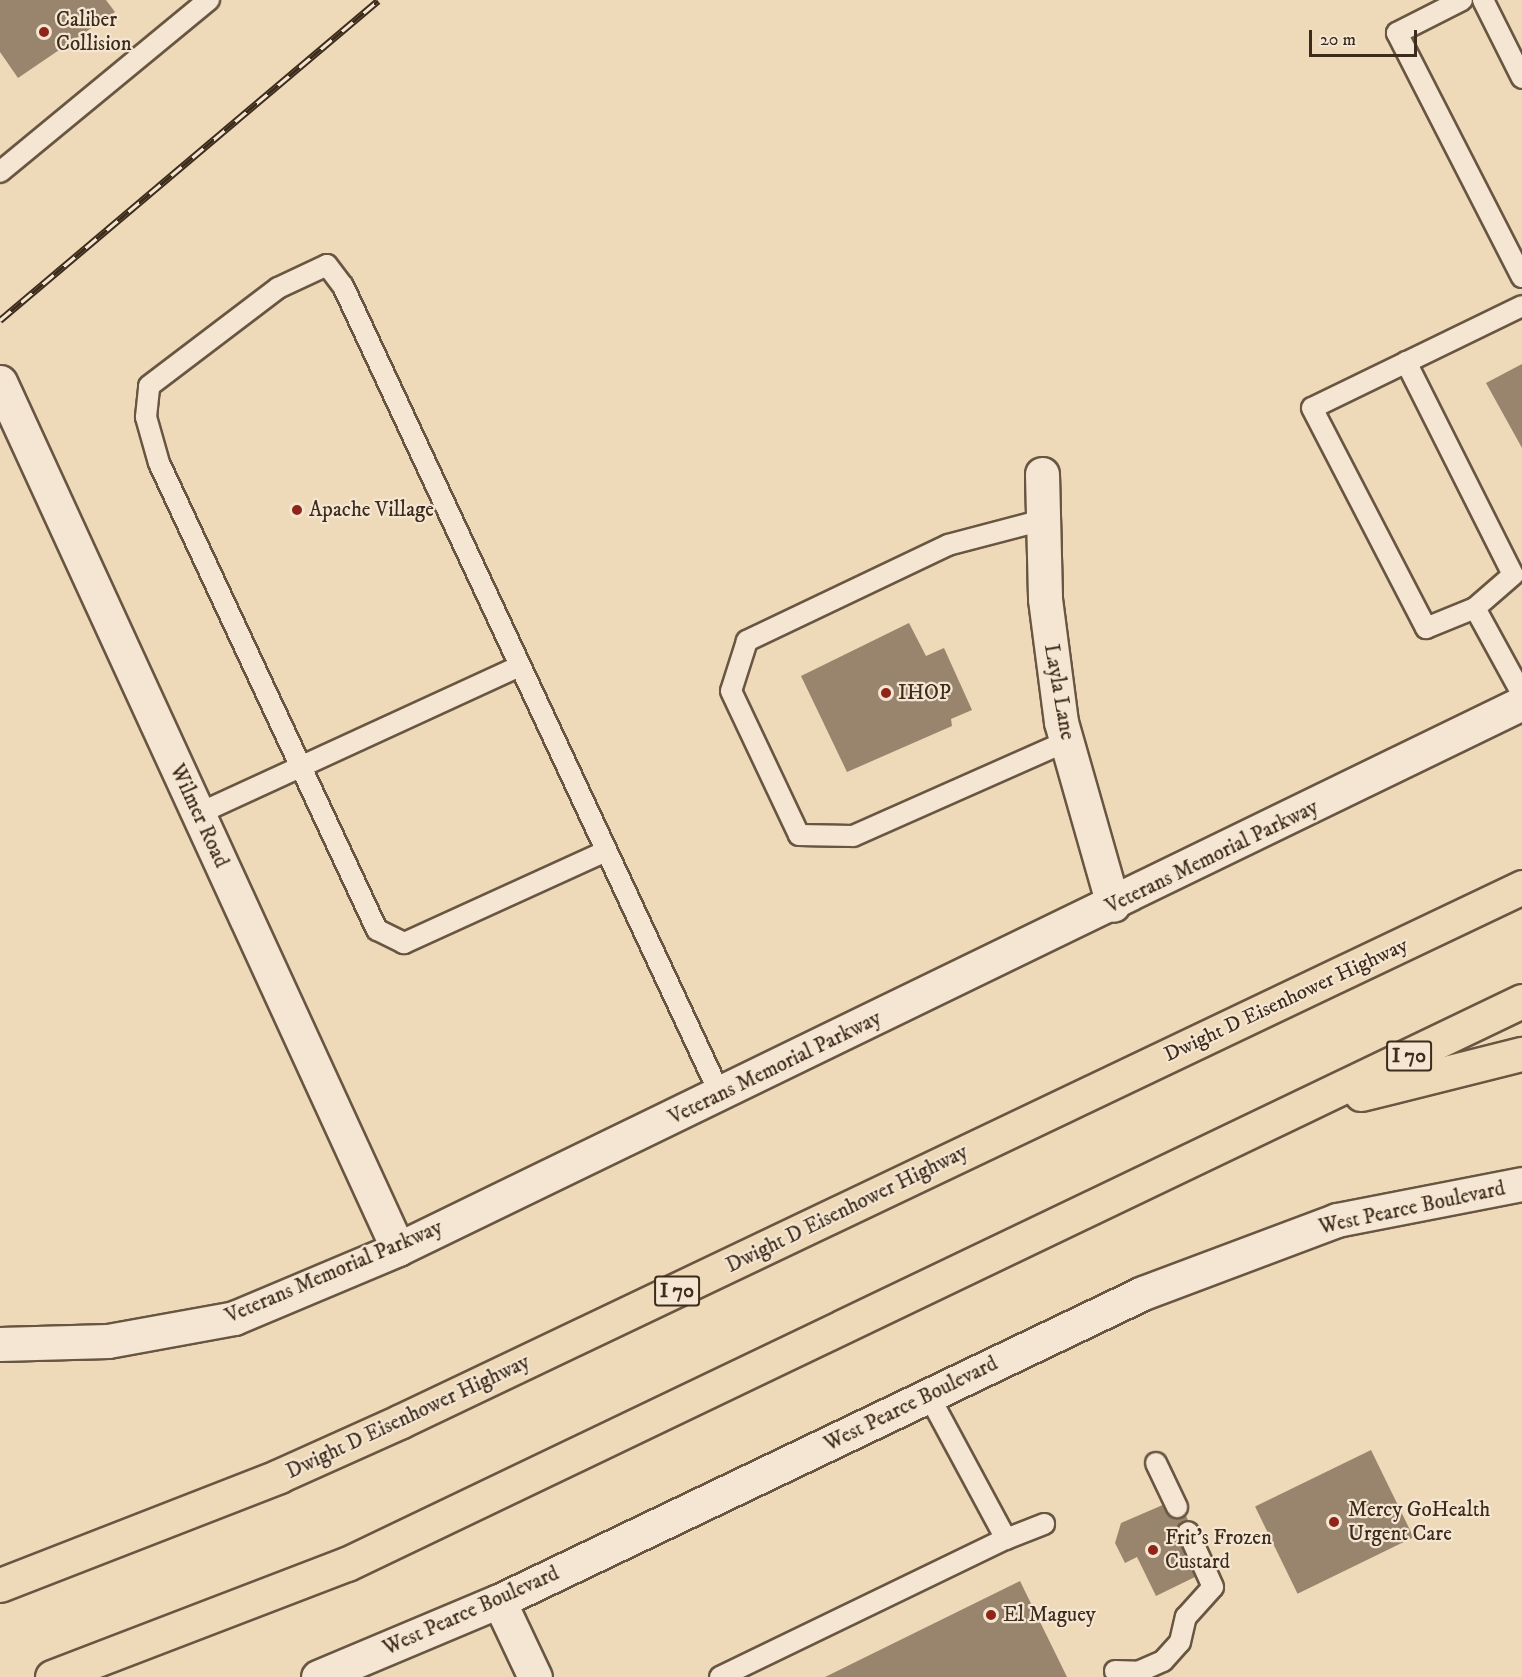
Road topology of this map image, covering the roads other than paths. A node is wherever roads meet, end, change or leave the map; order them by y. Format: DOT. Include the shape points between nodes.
graph roads {
  1 [pos="209,0"];
  2 [pos="1462,0"];
  3 [pos="1484,0"];
  4 [pos="1522,78"];
  5 [pos="0,172"];
  6 [pos="1522,277"];
  7 [pos="1522,306"];
  8 [pos="1406,362"];
  9 [pos="0,382"];
  10 [pos="1042,474"];
  11 [pos="1043,520"];
  12 [pos="1475,608"];
  13 [pos="518,667"];
  14 [pos="1522,694"];
  15 [pos="1522,703"];
  16 [pos="1067,741"];
  17 [pos="300,766"];
  18 [pos="198,814"];
  19 [pos="604,852"];
  20 [pos="1522,887"];
  21 [pos="1113,905"];
  22 [pos="1522,1001"];
  23 [pos="1522,1053"];
  24 [pos="720,1094"];
  25 [pos="1296,1110"];
  26 [pos="1522,1184"];
  27 [pos="398,1249"];
  28 [pos="0,1344"];
  29 [pos="928,1396"];
  30 [pos="1156,1463"];
  31 [pos="1177,1507"];
  32 [pos="1044,1524"];
  33 [pos="1188,1532"];
  34 [pos="1006,1539"];
  35 [pos="0,1585"];
  36 [pos="500,1601"];
  37 [pos="1115,1671"];
  38 [pos="52,1677"];
  39 [pos="318,1677"];
  40 [pos="535,1677"];
  41 [pos="720,1677"];
  1 -- 5 [label="lane"];
  2 -- 6 [label="lane" via="1397,33"];
  3 -- 4 [label="lane"];
  7 -- 8 [label="lane"];
  8 -- 12 [label="lane" via="1513,576"];
  8 -- 12 [label="lane" via="1312,408 1426,628"];
  9 -- 18 [label="street, Wilmer Road"];
  10 -- 11 [label="street, Layla Lane"];
  11 -- 16 [label="street, Layla Lane" via="1045,599"];
  11 -- 16 [label="lane" via="948,545 747,641 731,691 799,835 853,836"];
  12 -- 14 [label="lane"];
  13 -- 17 [label="lane"];
  13 -- 17 [label="lane" via="343,286 327,265 278,288 149,386 146,417 159,463"];
  13 -- 19 [label="lane"];
  15 -- 21 [label="street, Veterans Memorial Parkway"];
  16 -- 21 [label="street, Layla Lane"];
  17 -- 18 [label="lane"];
  17 -- 19 [label="lane" via="376,930 404,943"];
  18 -- 27 [label="street, Wilmer Road"];
  19 -- 24 [label="lane"];
  20 -- 35 [label="highway, Dwight D Eisenhower Highway / I 70" via="409,1417 268,1480"];
  21 -- 24 [label="street, Veterans Memorial Parkway"];
  22 -- 25 [label="highway, I 70"];
  23 -- 25 [label="highway"];
  24 -- 27 [label="street, Veterans Memorial Parkway"];
  25 -- 38 [label="highway, I 70" via="347,1564"];
  26 -- 29 [label="street, West Pearce Boulevard" via="1337,1220 1143,1293"];
  27 -- 28 [label="street, Veterans Memorial Parkway" via="234,1318 108,1341"];
  29 -- 34 [label="lane"];
  29 -- 36 [label="street, West Pearce Boulevard"];
  30 -- 31 [label="lane"];
  32 -- 34 [label="lane"];
  33 -- 37 [label="lane" via="1214,1587 1186,1617 1180,1642 1163,1661 1138,1672"];
  34 -- 41 [label="lane"];
  36 -- 39 [label="street, West Pearce Boulevard"];
  36 -- 40 [label="street"];
}
